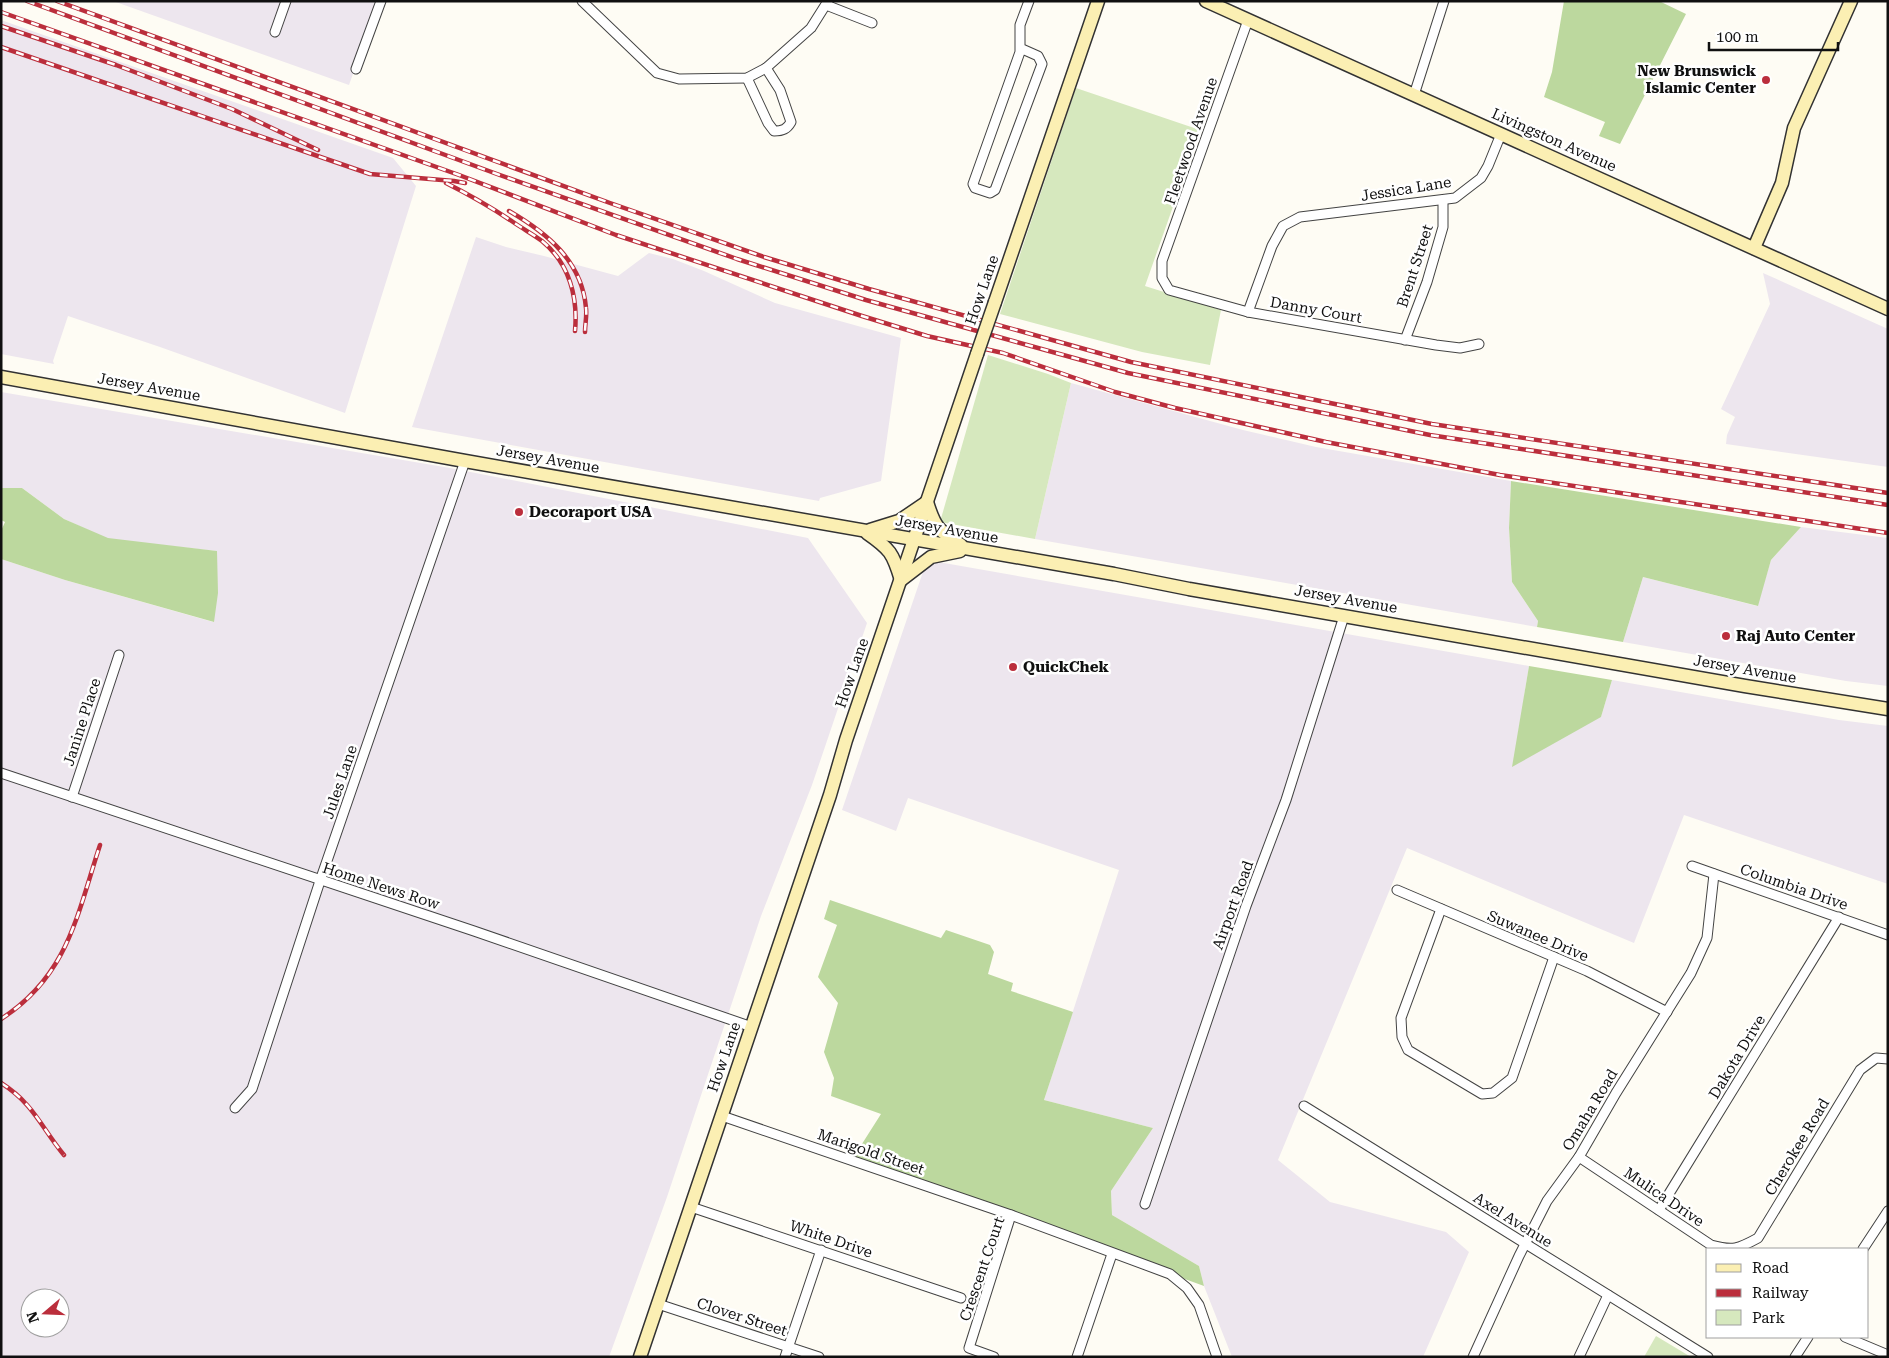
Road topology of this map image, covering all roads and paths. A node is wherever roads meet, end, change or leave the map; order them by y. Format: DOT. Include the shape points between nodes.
graph roads {
  1 [pos="286,1"];
  2 [pos="381,1"];
  3 [pos="582,1"];
  4 [pos="1029,1"];
  5 [pos="1098,1"];
  6 [pos="1206,1"];
  7 [pos="1444,1"];
  8 [pos="1851,1"];
  9 [pos="827,3"];
  10 [pos="1248,20"];
  11 [pos="872,23"];
  12 [pos="274,32"];
  13 [pos="1020,48"];
  14 [pos="766,68"];
  15 [pos="356,69"];
  16 [pos="747,78"];
  17 [pos="1414,94"];
  18 [pos="1501,134"];
  19 [pos="1443,200"];
  20 [pos="1754,248"];
  21 [pos="1162,272"];
  22 [pos="1888,309"];
  23 [pos="1248,312"];
  24 [pos="1405,340"];
  25 [pos="1479,344"];
  26 [pos="1,377"];
  27 [pos="465,461"];
  28 [pos="928,502"];
  29 [pos="865,531"];
  30 [pos="914,540"];
  31 [pos="968,549"];
  32 [pos="901,580"];
  33 [pos="1344,616"];
  34 [pos="118,655"];
  35 [pos="1888,709"];
  36 [pos="1,773"];
  37 [pos="72,797"];
  38 [pos="1692,866"];
  39 [pos="1714,874"];
  40 [pos="320,881"];
  41 [pos="1397,890"];
  42 [pos="1441,909"];
  43 [pos="1839,917"];
  44 [pos="1888,935"];
  45 [pos="1554,957"];
  46 [pos="1667,1012"];
  47 [pos="752,1027"];
  48 [pos="1888,1059"];
  49 [pos="1304,1106"];
  50 [pos="235,1108"];
  51 [pos="722,1116"];
  52 [pos="1579,1157"];
  53 [pos="1145,1204"];
  54 [pos="691,1207"];
  55 [pos="1659,1210"];
  56 [pos="1888,1210"];
  57 [pos="1011,1215"];
  58 [pos="1526,1244"];
  59 [pos="1722,1248"];
  60 [pos="1739,1248"];
  61 [pos="1864,1248"];
  62 [pos="821,1250"];
  63 [pos="1112,1254"];
  64 [pos="1608,1295"];
  65 [pos="961,1298"];
  66 [pos="658,1304"];
  67 [pos="1807,1338"];
  68 [pos="1847,1338"];
  69 [pos="788,1347"];
  70 [pos="1888,1355"];
  71 [pos="640,1357"];
  72 [pos="784,1357"];
  73 [pos="819,1357"];
  74 [pos="994,1357"];
  75 [pos="1077,1357"];
  76 [pos="1217,1357"];
  77 [pos="1473,1357"];
  78 [pos="1579,1357"];
  79 [pos="1708,1357"];
  80 [pos="1795,1357"];
  1 -- 12 [label="street"];
  2 -- 15 [label="street"];
  3 -- 16 [label="street" via="657,73 679,79"];
  4 -- 13 [label="street" via="1020,25"];
  5 -- 28 [label="main road, How Lane, bridge"];
  6 -- 10 [label="main road, Livingston Avenue"];
  7 -- 17 [label="street"];
  8 -- 20 [label="main road" via="1794,128 1782,184"];
  9 -- 11 [label="street"];
  9 -- 14 [label="street" via="811,28"];
  10 -- 17 [label="main road, Livingston Avenue"];
  10 -- 21 [label="street, Fleetwood Avenue" via="1162,262"];
  13 -- 13 [label="street" via="973,184 990,193 995,190 1042,64 1038,56"];
  14 -- 16 [label="street"];
  14 -- 16 [label="street" via="780,90 791,122 782,131 774,131 768,123"];
  17 -- 18 [label="main road, Livingston Avenue"];
  18 -- 19 [label="street, Jessica Lane" via="1481,178 1455,198"];
  18 -- 20 [label="main road, Livingston Avenue"];
  19 -- 23 [label="street, Jessica Lane" via="1300,217 1283,226 1272,246"];
  19 -- 24 [label="street, Brent Street" via="1443,227"];
  20 -- 22 [label="main road, Livingston Avenue"];
  21 -- 23 [label="street, Danny Court" via="1169,290"];
  23 -- 24 [label="street, Danny Court"];
  24 -- 25 [label="street, Danny Court" via="1460,348"];
  26 -- 27 [label="main road, Jersey Avenue"];
  27 -- 29 [label="main road, Jersey Avenue"];
  27 -- 40 [label="street, Jules Lane"];
  28 -- 29 [label="main road" via="899,521"];
  28 -- 30 [label="main road, How Lane"];
  28 -- 31 [label="main road" via="939,530"];
  29 -- 30 [label="main road, Jersey Avenue"];
  29 -- 32 [label="main road" via="890,551"];
  30 -- 31 [label="main road, Jersey Avenue"];
  30 -- 32 [label="main road, How Lane"];
  31 -- 32 [label="main road" via="931,557"];
  31 -- 33 [label="main road, Jersey Avenue"];
  32 -- 47 [label="main road, How Lane"];
  33 -- 35 [label="main road, Jersey Avenue"];
  33 -- 53 [label="street, Airport Road" via="1286,800 1243,915"];
  34 -- 37 [label="street, Janine Place"];
  36 -- 37 [label="street, Home News Row"];
  37 -- 40 [label="street, Home News Row"];
  38 -- 39 [label="street, Columbia Drive"];
  39 -- 43 [label="street, Columbia Drive"];
  39 -- 46 [label="street, Omaha Road" via="1707,938 1691,973"];
  40 -- 47 [label="street, Home News Row"];
  40 -- 50 [label="street, Jules Lane" via="252,1089"];
  41 -- 42 [label="street, Suwanee Drive"];
  42 -- 45 [label="street, Suwanee Drive"];
  42 -- 45 [label="street" via="1401,1018 1402,1037 1408,1050 1482,1094 1493,1093 1512,1078"];
  43 -- 44 [label="street, Columbia Drive"];
  43 -- 55 [label="street, Dakota Drive"];
  45 -- 46 [label="street, Suwanee Drive"];
  46 -- 52 [label="street, Omaha Road"];
  47 -- 51 [label="main road, How Lane"];
  48 -- 60 [label="street, Cherokee Road" via="1876,1058 1860,1070 1758,1238"];
  49 -- 58 [label="street, Axel Avenue"];
  51 -- 54 [label="main road, How Lane"];
  51 -- 57 [label="street, Marigold Street"];
  52 -- 55 [label="street, Mulica Drive"];
  52 -- 58 [label="street, Omaha Road" via="1547,1201"];
  54 -- 62 [label="street, White Drive"];
  54 -- 66 [label="main road, How Lane"];
  55 -- 59 [label="street, Mulica Drive" via="1711,1245"];
  56 -- 61 [label="street"];
  57 -- 63 [label="street, Crescent Court"];
  57 -- 74 [label="street, Crescent Court" via="969,1348"];
  58 -- 64 [label="street, Axel Avenue"];
  58 -- 77 [label="street, Omaha Road"];
  62 -- 65 [label="street, White Drive"];
  62 -- 69 [label="street"];
  63 -- 75 [label="street"];
  63 -- 76 [label="street, Crescent Court" via="1170,1274 1187,1288 1199,1305"];
  64 -- 78 [label="street"];
  64 -- 79 [label="street, Axel Avenue"];
  66 -- 69 [label="street, Clover Street"];
  66 -- 71 [label="main road, How Lane"];
  67 -- 80 [label="street"];
  68 -- 70 [label="street"];
  69 -- 72 [label="street"];
  69 -- 73 [label="street, Clover Street"];
}
